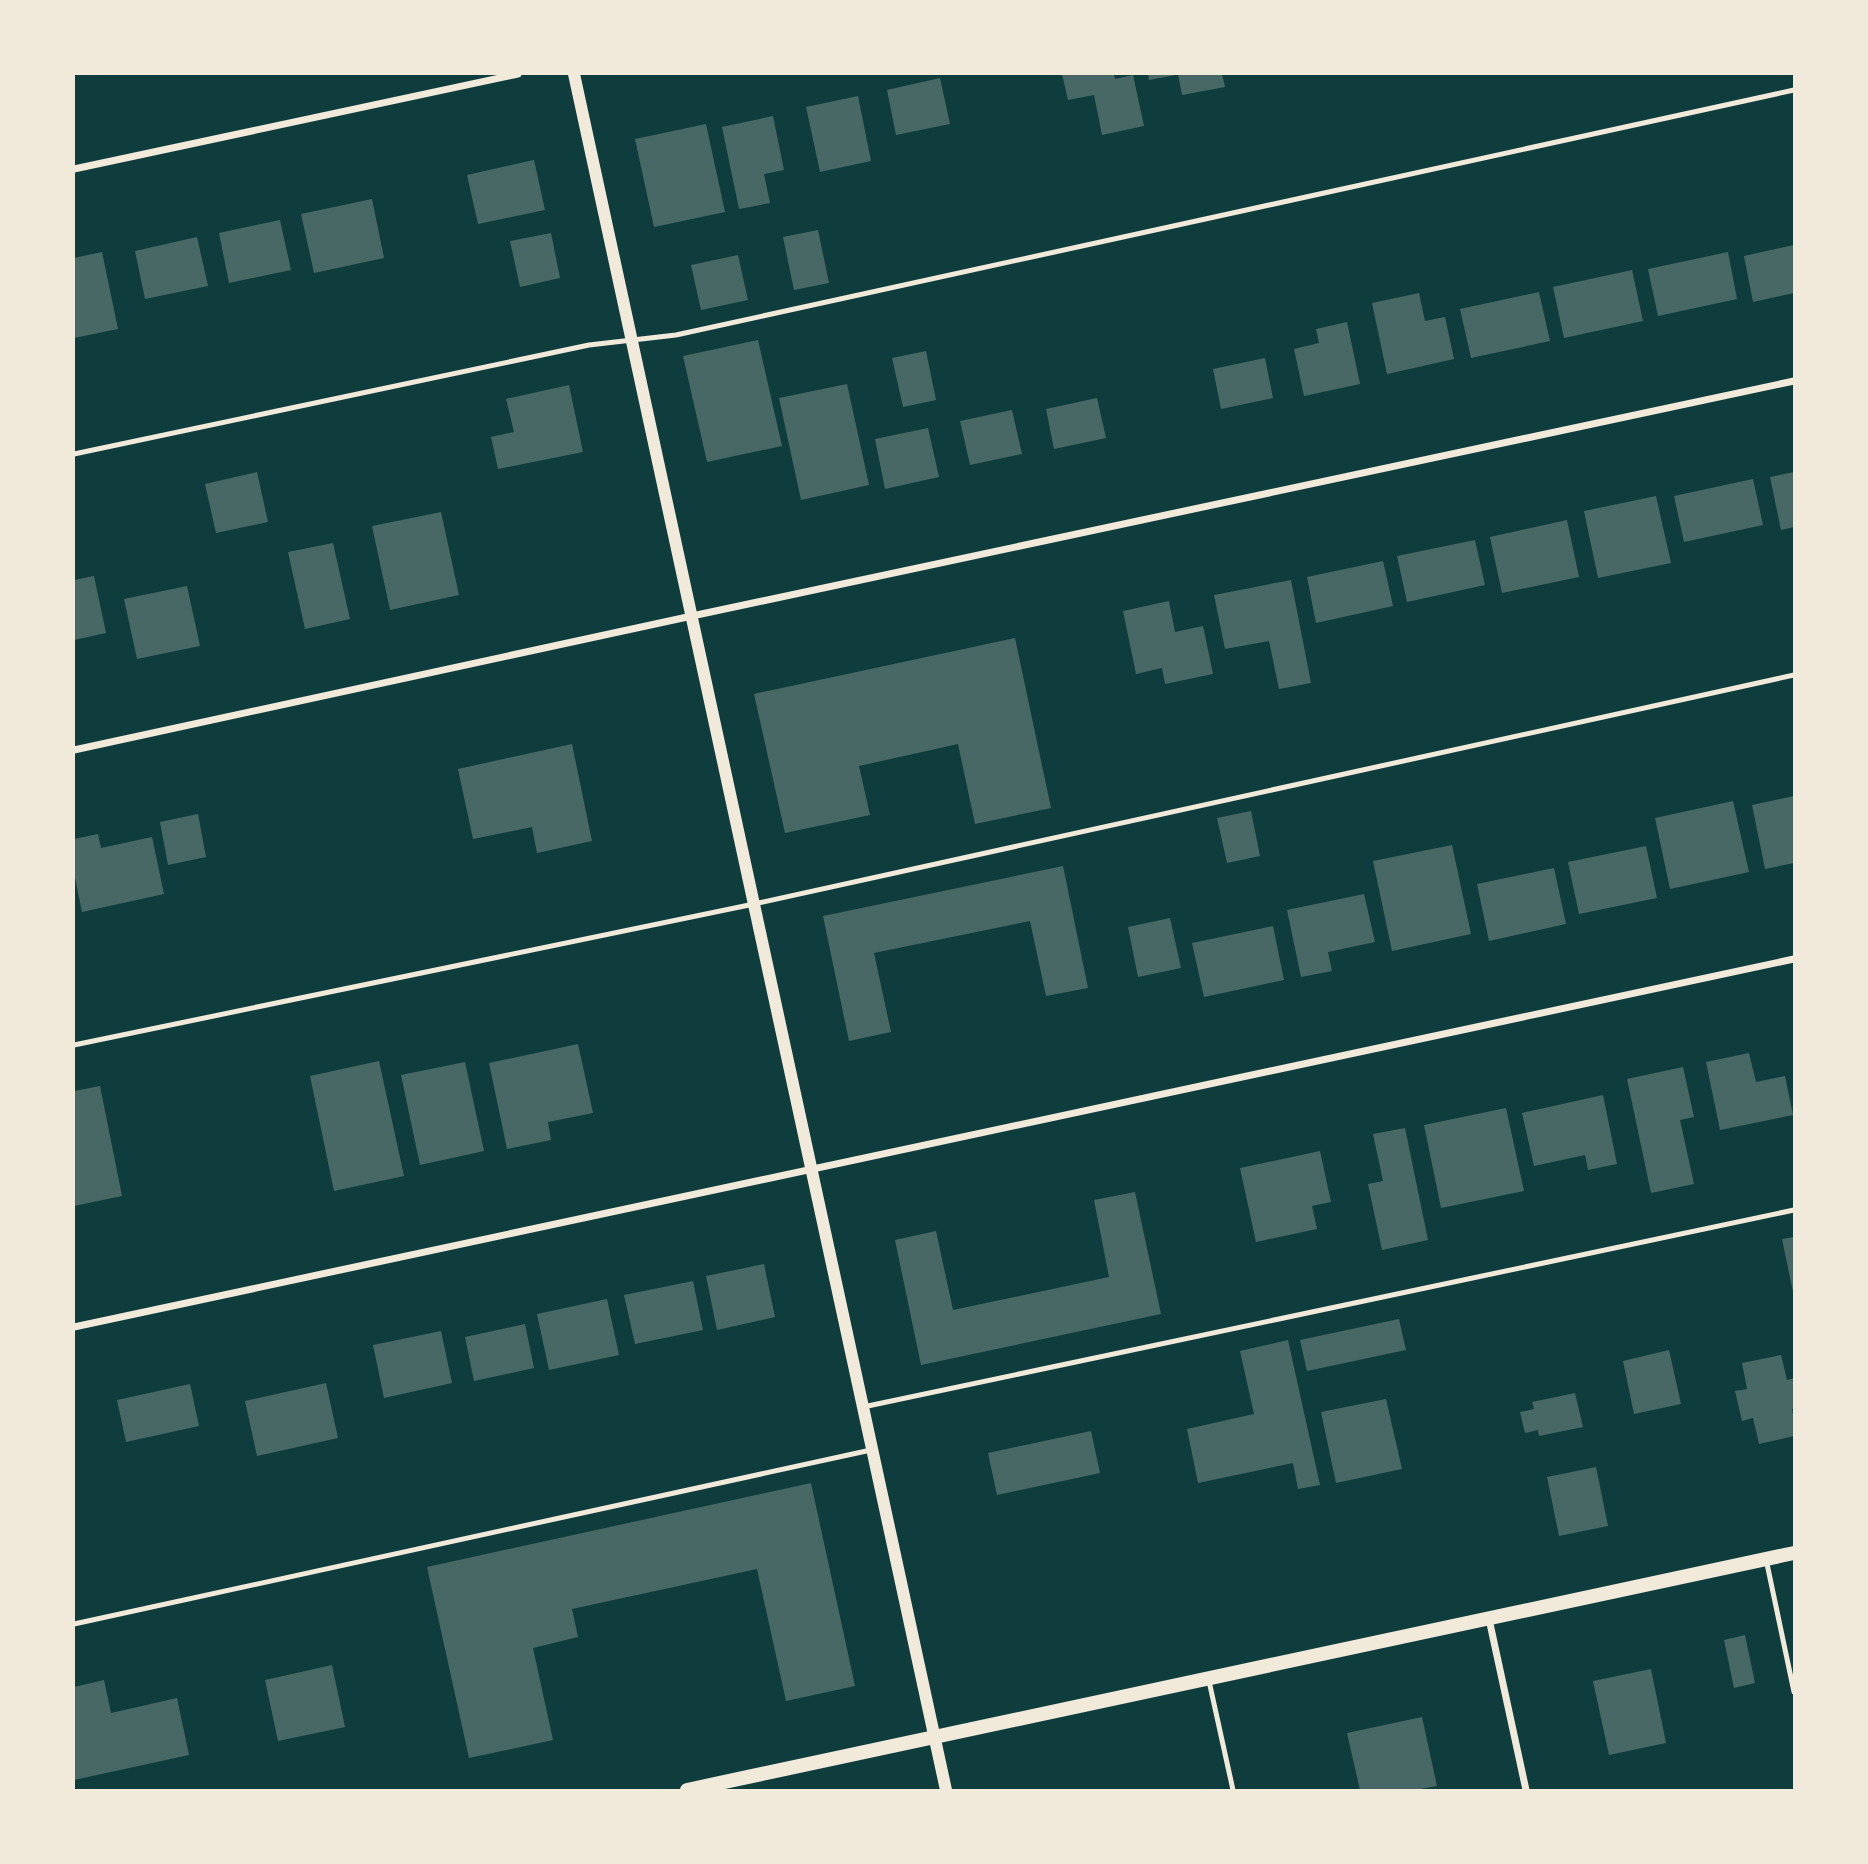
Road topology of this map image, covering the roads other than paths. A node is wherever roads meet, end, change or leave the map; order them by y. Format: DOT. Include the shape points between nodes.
graph roads {
  1 [pos="519,74"];
  2 [pos="574,74"];
  3 [pos="1794,90"];
  4 [pos="74,169"];
  5 [pos="632,340"];
  6 [pos="1794,381"];
  7 [pos="74,454"];
  8 [pos="692,615"];
  9 [pos="1794,675"];
  10 [pos="74,750"];
  11 [pos="754,904"];
  12 [pos="1794,959"];
  13 [pos="74,1045"];
  14 [pos="811,1170"];
  15 [pos="1794,1210"];
  16 [pos="74,1327"];
  17 [pos="863,1407"];
  18 [pos="871,1450"];
  19 [pos="1794,1553"];
  20 [pos="1766,1559"];
  21 [pos="1489,1619"];
  22 [pos="74,1624"];
  23 [pos="1209,1678"];
  24 [pos="1794,1692"];
  25 [pos="935,1737"];
  26 [pos="687,1790"];
  27 [pos="946,1790"];
  28 [pos="1233,1790"];
  29 [pos="1526,1790"];
  1 -- 4 [label="street"];
  2 -- 5 [label="street"];
  3 -- 5 [label="lane" via="676,335"];
  5 -- 7 [label="lane" via="589,345"];
  5 -- 8 [label="street"];
  6 -- 8 [label="street"];
  8 -- 10 [label="street"];
  8 -- 11 [label="street"];
  9 -- 11 [label="lane"];
  11 -- 13 [label="lane"];
  11 -- 14 [label="street"];
  12 -- 14 [label="street"];
  14 -- 16 [label="street"];
  14 -- 17 [label="street"];
  15 -- 17 [label="lane"];
  17 -- 18 [label="street"];
  18 -- 22 [label="lane"];
  18 -- 25 [label="street"];
  19 -- 20 [label="main road"];
  20 -- 21 [label="main road"];
  20 -- 24 [label="lane"];
  21 -- 23 [label="main road"];
  21 -- 29 [label="street"];
  23 -- 25 [label="main road"];
  23 -- 28 [label="lane"];
  25 -- 26 [label="main road"];
  25 -- 27 [label="street"];
}
